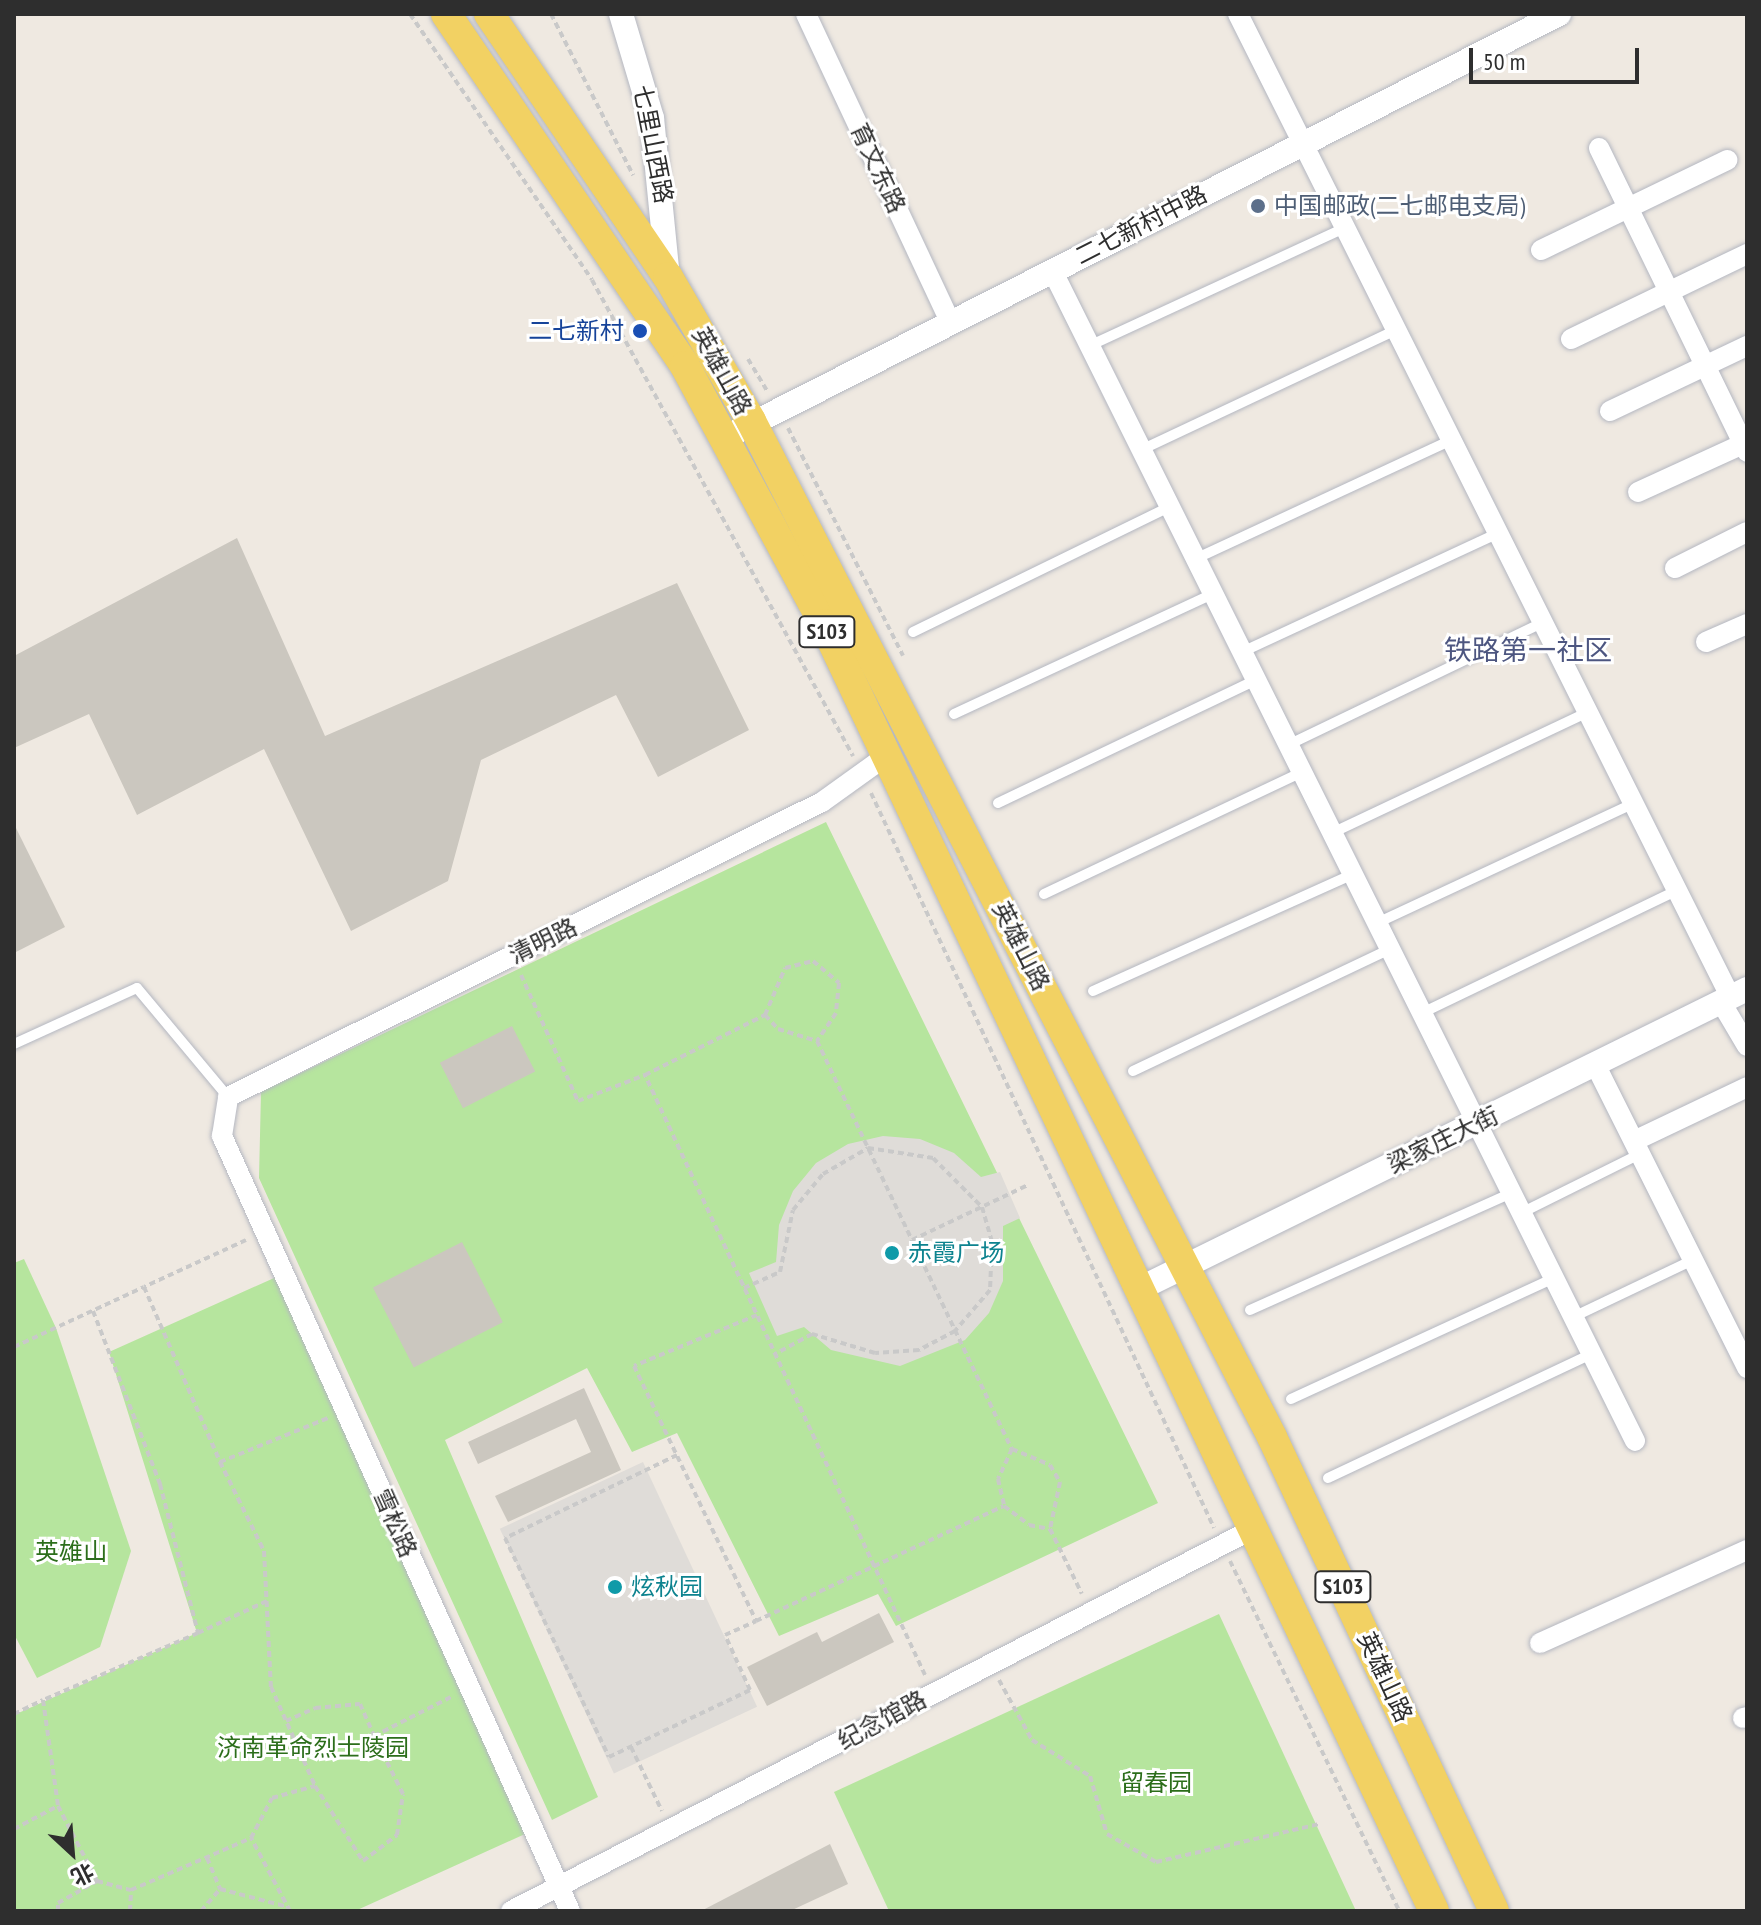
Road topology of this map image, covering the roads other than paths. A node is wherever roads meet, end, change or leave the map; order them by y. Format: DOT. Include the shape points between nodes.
graph roads {
  1 [pos="446,14"];
  2 [pos="489,14"];
  3 [pos="621,14"];
  4 [pos="806,14"];
  5 [pos="1238,14"];
  6 [pos="1559,14"];
  7 [pos="1299,143"];
  8 [pos="1599,148"];
  9 [pos="1727,160"];
  10 [pos="1629,209"];
  11 [pos="1342,229"];
  12 [pos="1541,250"];
  13 [pos="1747,254"];
  14 [pos="1052,270"];
  15 [pos="668,277"];
  16 [pos="1669,291"];
  17 [pos="950,322"];
  18 [pos="1394,331"];
  19 [pos="1571,339"];
  20 [pos="1089,346"];
  21 [pos="1747,346"];
  22 [pos="1705,365"];
  23 [pos="1610,411"];
  24 [pos="751,421"];
  25 [pos="725,440"];
  26 [pos="1449,441"];
  27 [pos="1746,446"];
  28 [pos="1141,450"];
  29 [pos="1638,492"];
  30 [pos="1169,507"];
  31 [pos="1747,532"];
  32 [pos="1496,534"];
  33 [pos="1195,559"];
  34 [pos="1675,568"];
  35 [pos="1213,594"];
  36 [pos="1541,623"];
  37 [pos="1747,624"];
  38 [pos="913,632"];
  39 [pos="1706,642"];
  40 [pos="1242,652"];
  41 [pos="1256,680"];
  42 [pos="1586,713"];
  43 [pos="954,714"];
  44 [pos="1288,745"];
  45 [pos="873,763"];
  46 [pos="1302,772"];
  47 [pos="998,803"];
  48 [pos="1632,804"];
  49 [pos="1332,833"];
  50 [pos="1353,874"];
  51 [pos="1675,891"];
  52 [pos="1044,894"];
  53 [pos="1377,923"];
  54 [pos="1390,949"];
  55 [pos="1093,991"];
  56 [pos="1733,996"];
  57 [pos="1422,1013"];
  58 [pos="14,1044"];
  59 [pos="1747,1046"];
  60 [pos="1595,1064"];
  61 [pos="1133,1071"];
  62 [pos="1747,1087"];
  63 [pos="228,1097"];
  64 [pos="1477,1123"];
  65 [pos="1637,1148"];
  66 [pos="1512,1193"];
  67 [pos="1521,1213"];
  68 [pos="1693,1260"];
  69 [pos="1187,1266"];
  70 [pos="1554,1278"];
  71 [pos="1139,1289"];
  72 [pos="1250,1310"];
  73 [pos="1573,1317"];
  74 [pos="1591,1354"];
  75 [pos="1747,1368"];
  76 [pos="1291,1399"];
  77 [pos="1635,1441"];
  78 [pos="1328,1478"];
  79 [pos="1253,1529"];
  80 [pos="1747,1550"];
  81 [pos="1540,1643"];
  82 [pos="561,1889"];
  83 [pos="511,1911"];
  84 [pos="570,1911"];
  85 [pos="1434,1911"];
  86 [pos="1494,1911"];
  1 -- 25 [label="main road, 英雄山路 / S103" via="685,366"];
  2 -- 15 [label="main road, 英雄山路 / S103"];
  3 -- 15 [label="street, 七里山西路" via="652,118"];
  4 -- 17 [label="street, 育文东路"];
  5 -- 7 [label="street"];
  6 -- 7 [label="street, 二七新村中路"];
  7 -- 11 [label="street"];
  7 -- 14 [label="street, 二七新村中路"];
  8 -- 10 [label="street"];
  9 -- 10 [label="street"];
  10 -- 12 [label="street"];
  10 -- 16 [label="street"];
  11 -- 18 [label="street"];
  11 -- 20 [label="lane"];
  13 -- 16 [label="street"];
  14 -- 17 [label="street, 二七新村中路"];
  14 -- 20 [label="street"];
  15 -- 24 [label="main road, 英雄山路 / S103"];
  16 -- 19 [label="street"];
  16 -- 22 [label="street"];
  17 -- 24 [label="street, 二七新村中路"];
  18 -- 26 [label="street"];
  18 -- 28 [label="lane"];
  20 -- 28 [label="street"];
  21 -- 22 [label="street"];
  22 -- 23 [label="street"];
  22 -- 27 [label="street"];
  24 -- 25 [label="street, 二七新村中路"];
  24 -- 69 [label="main road, 英雄山路 / S103"];
  25 -- 45 [label="main road, 英雄山路 / S103"];
  26 -- 32 [label="street"];
  26 -- 33 [label="lane"];
  27 -- 29 [label="street"];
  28 -- 30 [label="street"];
  30 -- 33 [label="street"];
  30 -- 38 [label="lane"];
  31 -- 34 [label="street"];
  32 -- 36 [label="street"];
  32 -- 40 [label="lane"];
  33 -- 35 [label="street"];
  35 -- 40 [label="street"];
  35 -- 43 [label="lane"];
  36 -- 42 [label="street"];
  36 -- 44 [label="lane"];
  37 -- 39 [label="street"];
  40 -- 41 [label="street"];
  41 -- 44 [label="street"];
  41 -- 47 [label="lane"];
  42 -- 48 [label="street"];
  42 -- 49 [label="lane"];
  44 -- 46 [label="street"];
  45 -- 63 [label="street, 清明路" via="822,802"];
  45 -- 71 [label="main road, 英雄山路 / S103"];
  46 -- 49 [label="street"];
  46 -- 52 [label="lane"];
  48 -- 51 [label="street"];
  48 -- 53 [label="lane"];
  49 -- 50 [label="street"];
  50 -- 53 [label="street"];
  50 -- 55 [label="lane"];
  51 -- 56 [label="street"];
  51 -- 57 [label="lane"];
  53 -- 54 [label="street"];
  54 -- 57 [label="street"];
  54 -- 61 [label="lane"];
  56 -- 59 [label="street"];
  56 -- 60 [label="street, 梁家庄大街"];
  57 -- 64 [label="street"];
  58 -- 63 [label="lane" via="137,988"];
  60 -- 64 [label="street, 梁家庄大街"];
  60 -- 65 [label="street"];
  62 -- 65 [label="street"];
  63 -- 82 [label="street, 雪松路" via="222,1136 269,1230"];
  64 -- 66 [label="street"];
  64 -- 69 [label="street, 梁家庄大街"];
  65 -- 67 [label="lane"];
  65 -- 68 [label="street"];
  66 -- 67 [label="street"];
  66 -- 72 [label="lane"];
  67 -- 70 [label="street"];
  68 -- 73 [label="lane"];
  68 -- 75 [label="street"];
  69 -- 71 [label="street, 梁家庄大街"];
  69 -- 86 [label="main road, 英雄山路 / S103"];
  70 -- 73 [label="street"];
  70 -- 76 [label="lane"];
  71 -- 79 [label="main road, 英雄山路 / S103"];
  73 -- 74 [label="street"];
  74 -- 77 [label="street"];
  74 -- 78 [label="lane"];
  79 -- 82 [label="street, 纪念馆路"];
  79 -- 85 [label="main road, 英雄山路 / S103"];
  80 -- 81 [label="street"];
  82 -- 83 [label="street, 纪念馆路"];
  82 -- 84 [label="street, 雪松路"];
}
